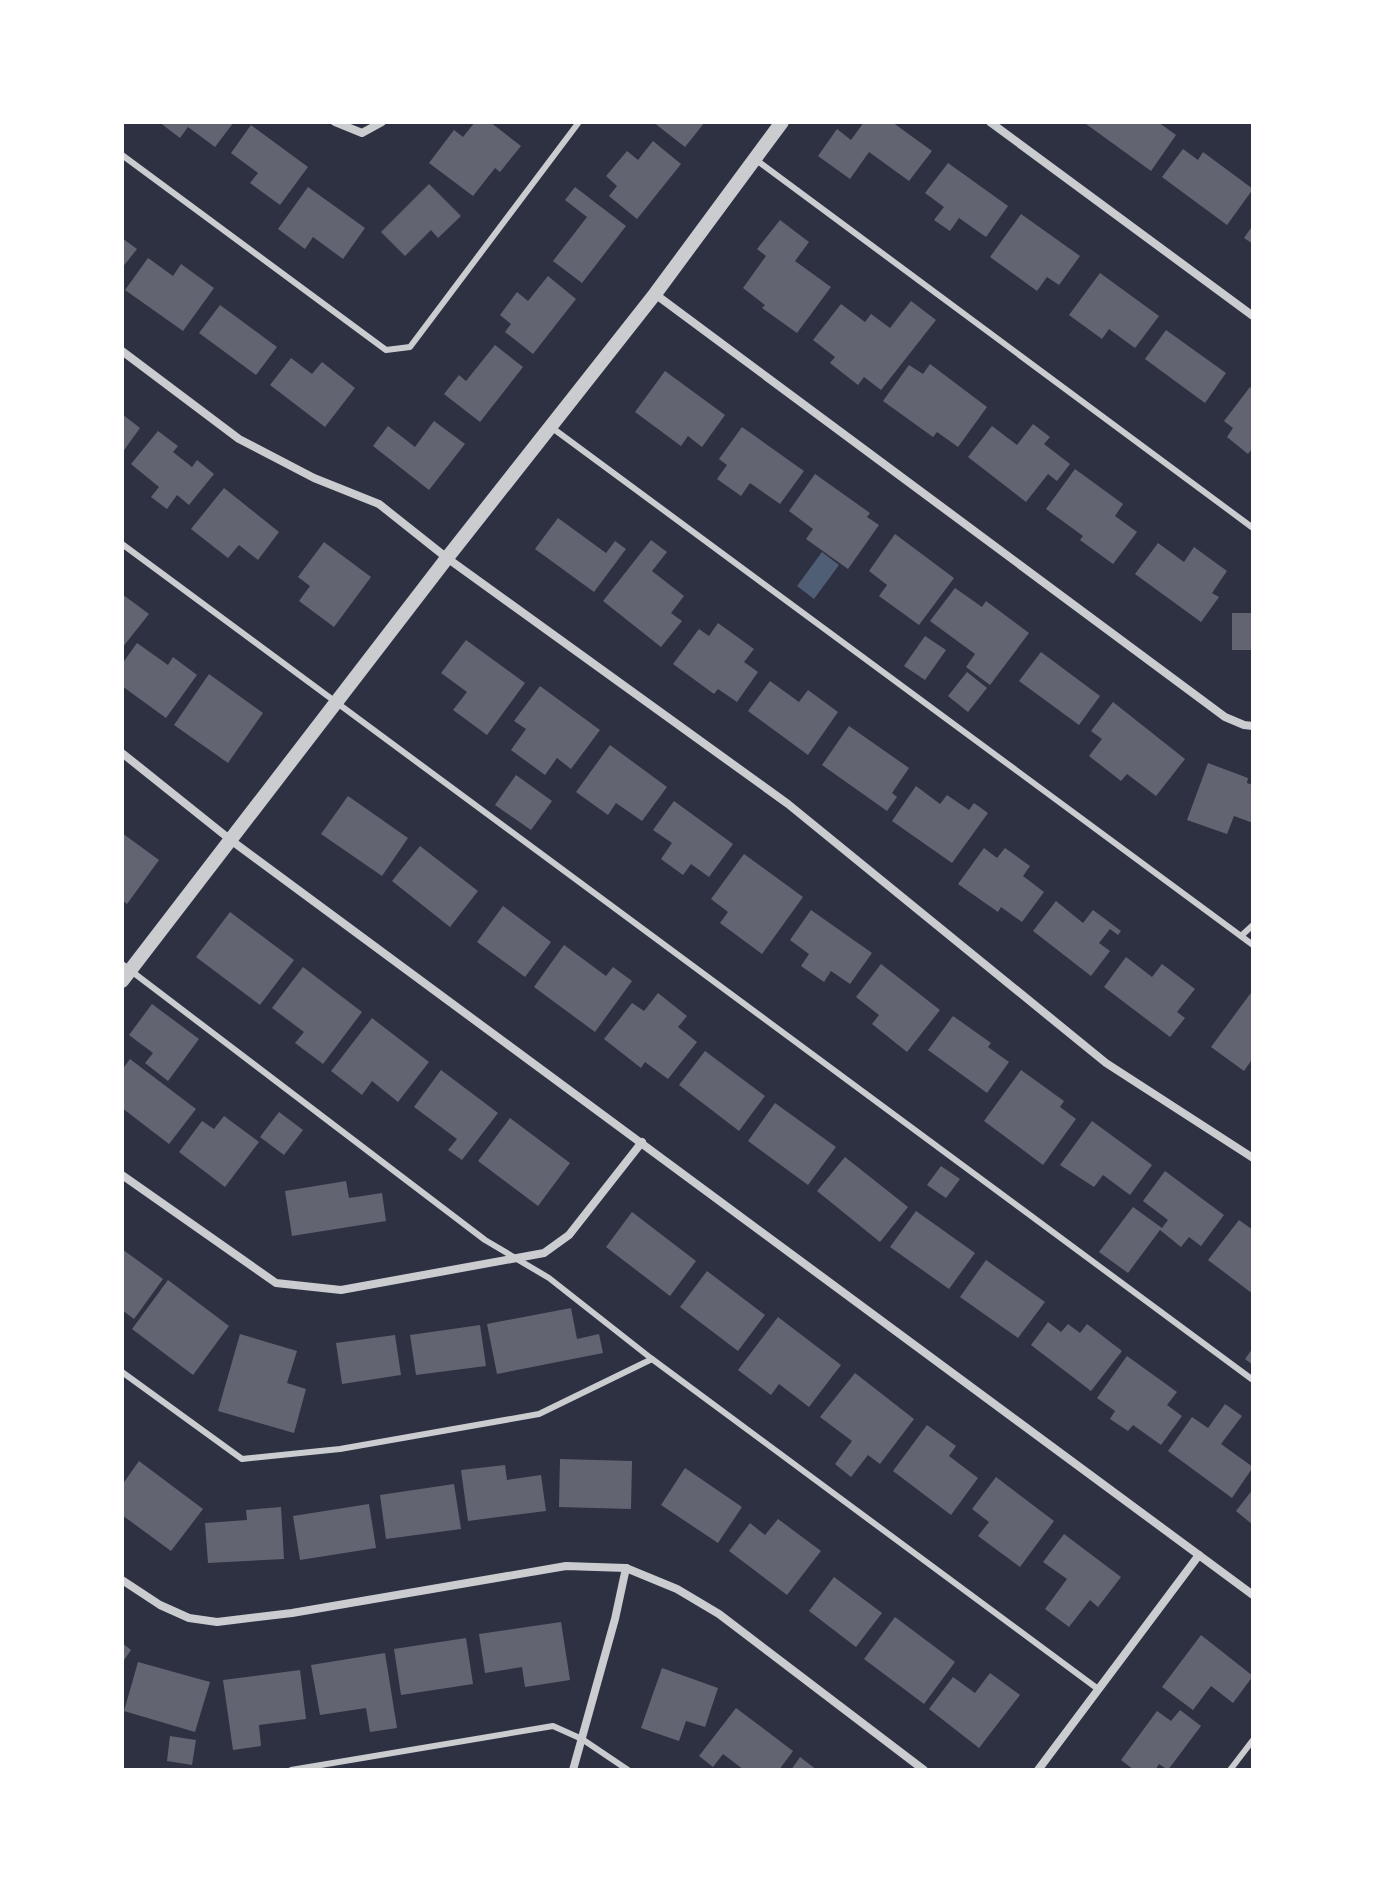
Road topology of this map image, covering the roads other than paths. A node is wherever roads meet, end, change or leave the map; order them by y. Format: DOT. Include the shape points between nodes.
graph roads {
  1 [pos="335,122"];
  2 [pos="382,122"];
  3 [pos="579,122"];
  4 [pos="782,122"];
  5 [pos="990,122"];
  6 [pos="122,155"];
  7 [pos="755,159"];
  8 [pos="655,294"];
  9 [pos="1253,316"];
  10 [pos="122,351"];
  11 [pos="551,427"];
  12 [pos="1253,528"];
  13 [pos="122,544"];
  14 [pos="447,558"];
  15 [pos="337,704"];
  16 [pos="1253,726"];
  17 [pos="122,753"];
  18 [pos="232,841"];
  19 [pos="1253,925"];
  20 [pos="1241,936"];
  21 [pos="1253,945"];
  22 [pos="125,972"];
  23 [pos="642,1142"];
  24 [pos="1252,1155"];
  25 [pos="122,1175"];
  26 [pos="516,1259"];
  27 [pos="652,1359"];
  28 [pos="122,1372"];
  29 [pos="1253,1380"];
  30 [pos="1199,1555"];
  31 [pos="626,1568"];
  32 [pos="122,1580"];
  33 [pos="1253,1595"];
  34 [pos="1098,1689"];
  35 [pos="582,1739"];
  36 [pos="1253,1740"];
  37 [pos="291,1770"];
  38 [pos="573,1770"];
  39 [pos="628,1770"];
  40 [pos="924,1770"];
  41 [pos="1038,1770"];
  42 [pos="1230,1770"];
  1 -- 2 [label="street" via="362,133"];
  3 -- 6 [label="lane" via="410,347 386,350"];
  4 -- 7 [label="street"];
  5 -- 9 [label="street"];
  7 -- 8 [label="street"];
  7 -- 12 [label="lane"];
  8 -- 11 [label="street"];
  8 -- 16 [label="street" via="1225,717"];
  10 -- 14 [label="street" via="239,439 379,504"];
  11 -- 14 [label="street"];
  11 -- 20 [label="lane"];
  13 -- 15 [label="lane"];
  14 -- 15 [label="street"];
  14 -- 24 [label="street" via="788,804 1106,1063"];
  15 -- 18 [label="street"];
  15 -- 29 [label="lane"];
  17 -- 18 [label="street"];
  18 -- 22 [label="street"];
  18 -- 23 [label="street"];
  19 -- 20 [label="lane"];
  20 -- 21 [label="lane"];
  22 -- 26 [label="lane"];
  23 -- 26 [label="street" via="569,1235 544,1253"];
  23 -- 30 [label="street"];
  25 -- 26 [label="street" via="276,1283 341,1290"];
  26 -- 27 [label="lane" via="549,1278"];
  27 -- 28 [label="lane" via="539,1414 340,1449 242,1459"];
  27 -- 34 [label="lane"];
  30 -- 33 [label="street"];
  30 -- 34 [label="street"];
  31 -- 32 [label="street" via="566,1566 217,1622 189,1618"];
  31 -- 35 [label="street"];
  31 -- 40 [label="street" via="719,1614"];
  34 -- 41 [label="street"];
  35 -- 37 [label="lane" via="553,1726"];
  35 -- 38 [label="street"];
  35 -- 39 [label="lane"];
  36 -- 42 [label="lane"];
}
